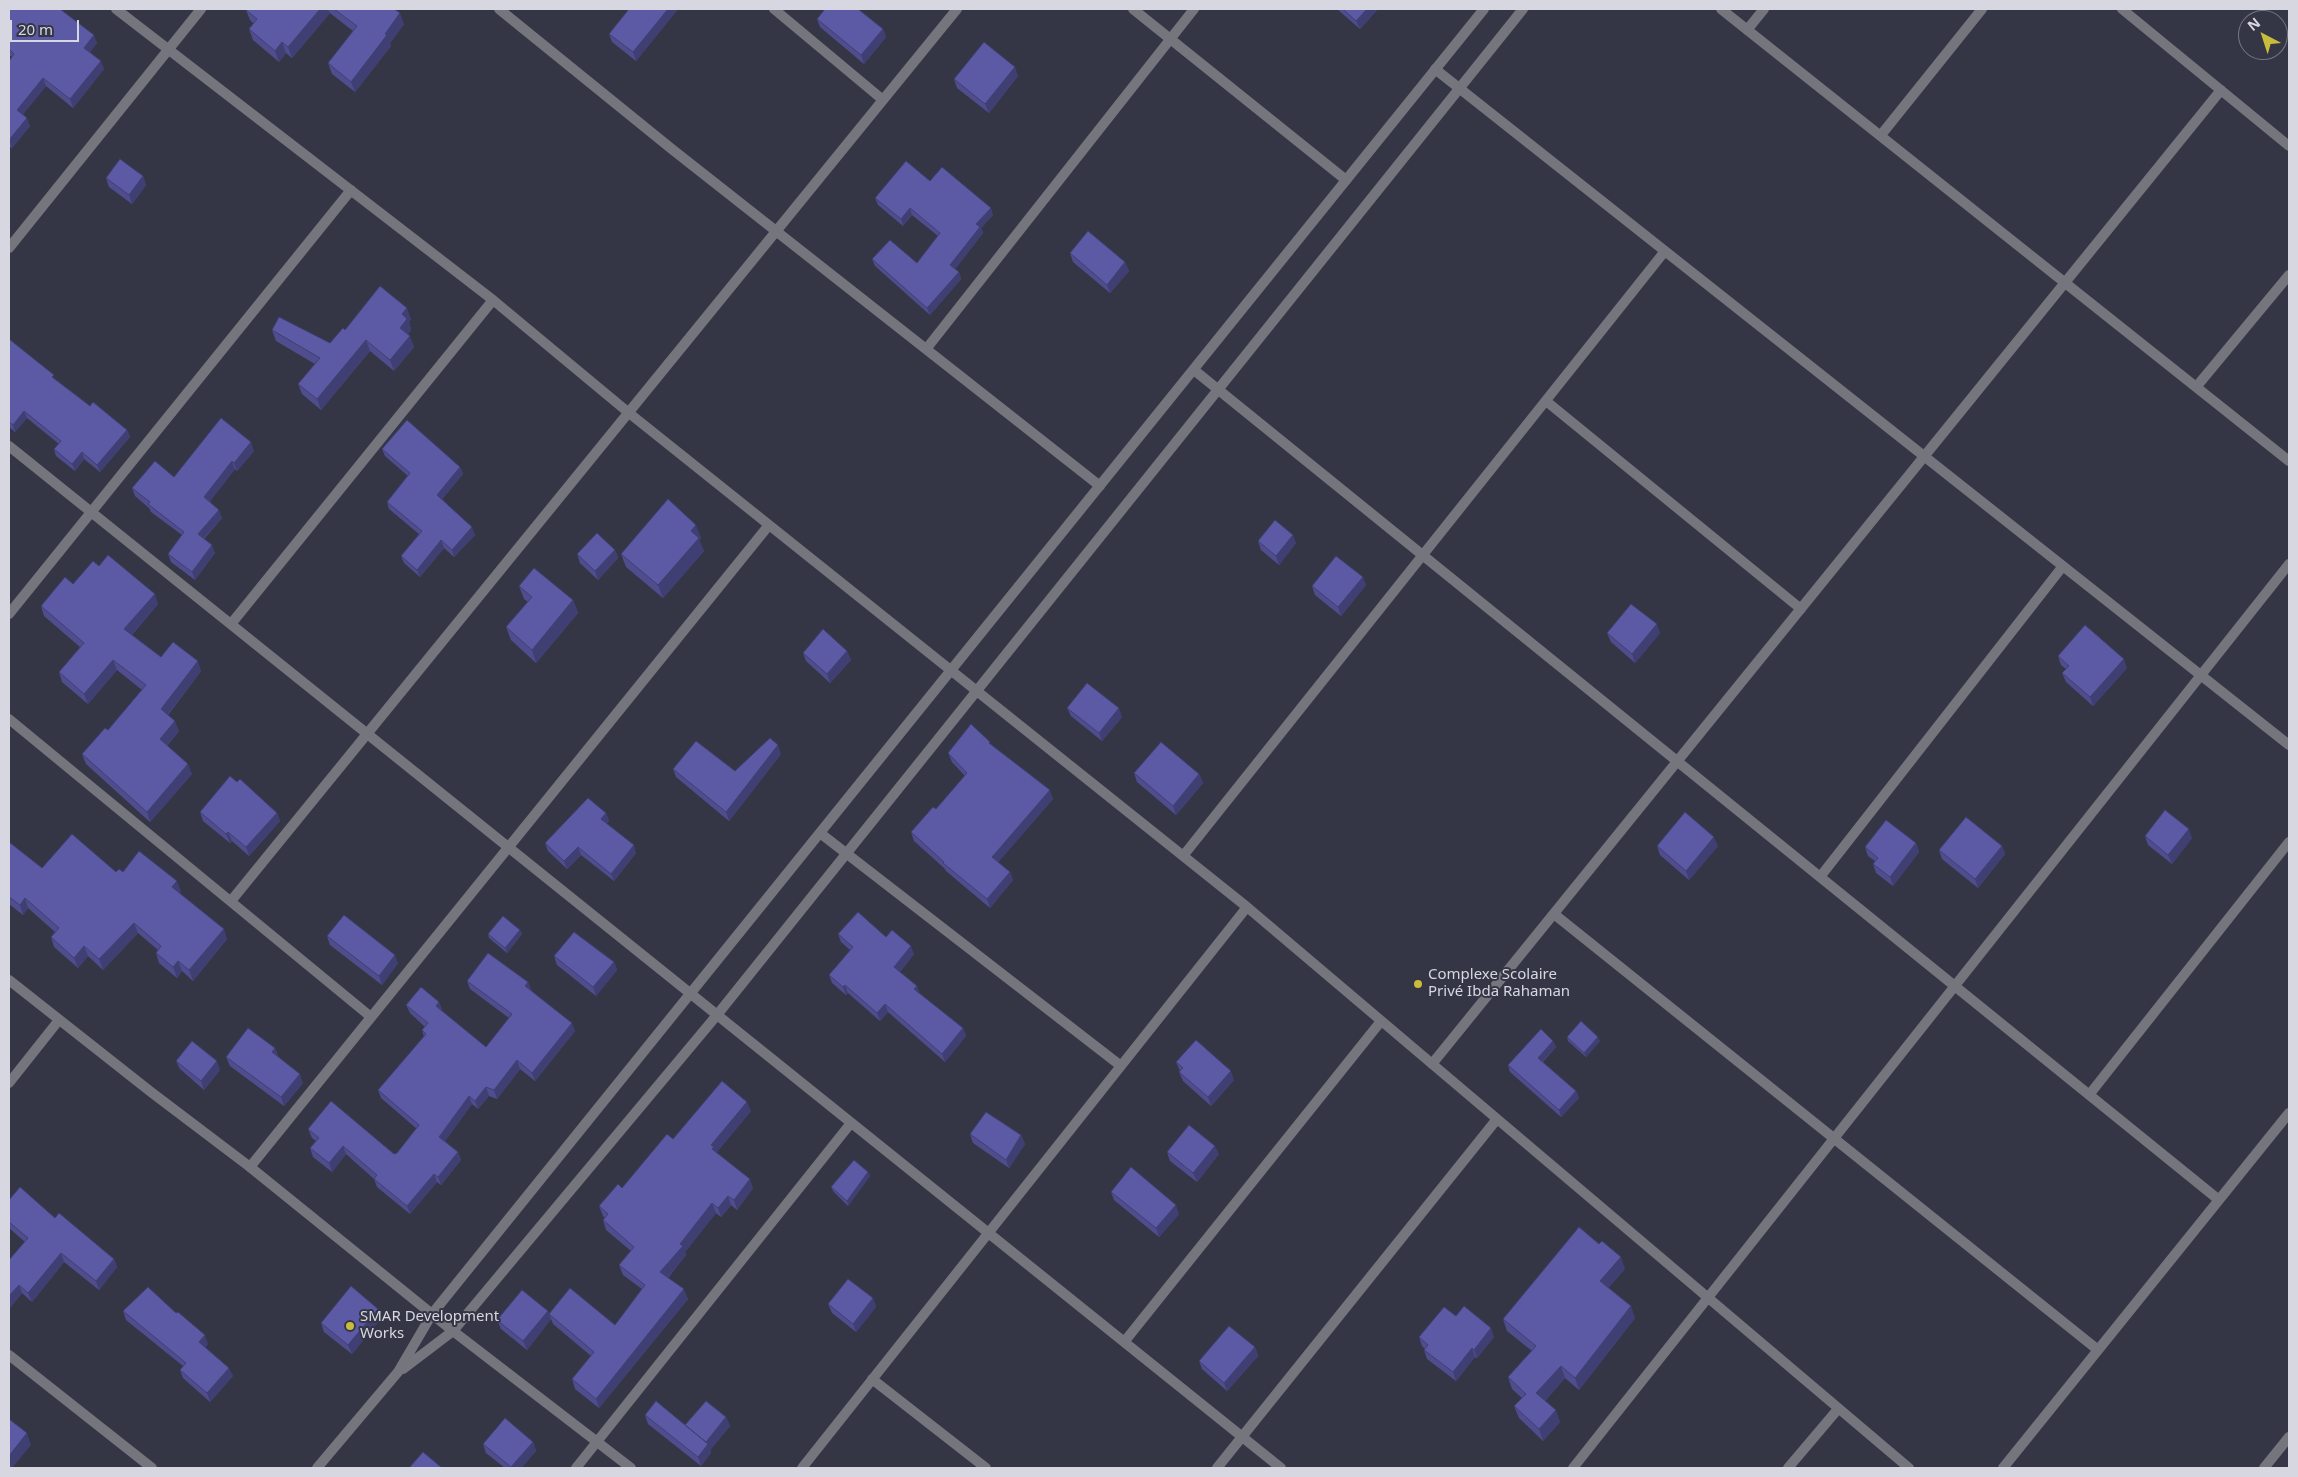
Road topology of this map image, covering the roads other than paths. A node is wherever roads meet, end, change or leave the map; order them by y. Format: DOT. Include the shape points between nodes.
graph roads {
  1 [pos="116,9"];
  2 [pos="200,9"];
  3 [pos="499,9"];
  4 [pos="774,9"];
  5 [pos="957,9"];
  6 [pos="1133,9"];
  7 [pos="1194,9"];
  8 [pos="1484,9"];
  9 [pos="1523,9"];
  10 [pos="1721,9"];
  11 [pos="1764,9"];
  12 [pos="1982,9"];
  13 [pos="2122,9"];
  14 [pos="1747,30"];
  15 [pos="1171,38"];
  16 [pos="168,49"];
  17 [pos="1436,69"];
  18 [pos="1460,88"];
  19 [pos="2221,90"];
  20 [pos="883,100"];
  21 [pos="1881,135"];
  22 [pos="2289,146"];
  23 [pos="1346,180"];
  24 [pos="351,190"];
  25 [pos="776,231"];
  26 [pos="9,248"];
  27 [pos="1665,251"];
  28 [pos="2289,276"];
  29 [pos="2065,282"];
  30 [pos="493,300"];
  31 [pos="927,348"];
  32 [pos="1194,370"];
  33 [pos="2197,386"];
  34 [pos="1218,390"];
  35 [pos="1546,401"];
  36 [pos="628,413"];
  37 [pos="9,446"];
  38 [pos="1924,456"];
  39 [pos="2289,461"];
  40 [pos="1100,486"];
  41 [pos="91,512"];
  42 [pos="769,525"];
  43 [pos="1423,555"];
  44 [pos="2289,564"];
  45 [pos="2063,566"];
  46 [pos="1800,609"];
  47 [pos="9,614"];
  48 [pos="231,624"];
  49 [pos="951,670"];
  50 [pos="2201,675"];
  51 [pos="977,691"];
  52 [pos="9,719"];
  53 [pos="367,734"];
  54 [pos="2289,745"];
  55 [pos="1677,761"];
  56 [pos="820,833"];
  57 [pos="2289,842"];
  58 [pos="508,847"];
  59 [pos="846,854"];
  60 [pos="1183,856"];
  61 [pos="1820,878"];
  62 [pos="231,901"];
  63 [pos="1247,907"];
  64 [pos="1554,914"];
  65 [pos="9,980"];
  66 [pos="1955,986"];
  67 [pos="691,994"];
  68 [pos="717,1015"];
  69 [pos="371,1017"];
  70 [pos="59,1020"];
  71 [pos="1381,1020"];
  72 [pos="1432,1064"];
  73 [pos="1121,1066"];
  74 [pos="9,1083"];
  75 [pos="2089,1095"];
  76 [pos="2289,1112"];
  77 [pos="1497,1119"];
  78 [pos="851,1123"];
  79 [pos="1834,1138"];
  80 [pos="250,1167"];
  81 [pos="2219,1200"];
  82 [pos="988,1233"];
  83 [pos="1708,1298"];
  84 [pos="432,1314"];
  85 [pos="453,1331"];
  86 [pos="1124,1342"];
  87 [pos="2098,1350"];
  88 [pos="9,1355"];
  89 [pos="398,1372"];
  90 [pos="872,1379"];
  91 [pos="1838,1409"];
  92 [pos="1242,1437"];
  93 [pos="2289,1437"];
  94 [pos="597,1442"];
  95 [pos="2268,1467"];
  96 [pos="152,1468"];
  97 [pos="316,1468"];
  98 [pos="576,1468"];
  99 [pos="631,1468"];
  100 [pos="802,1468"];
  101 [pos="986,1468"];
  102 [pos="1217,1468"];
  103 [pos="1281,1468"];
  104 [pos="1573,1468"];
  105 [pos="1788,1468"];
  106 [pos="1908,1468"];
  107 [pos="2003,1468"];
  1 -- 16 [label="street"];
  2 -- 16 [label="street"];
  3 -- 25 [label="street"];
  4 -- 20 [label="street"];
  5 -- 20 [label="street"];
  6 -- 15 [label="street"];
  7 -- 15 [label="street"];
  8 -- 17 [label="street"];
  9 -- 18 [label="street"];
  10 -- 14 [label="street"];
  11 -- 14 [label="street"];
  12 -- 21 [label="street"];
  13 -- 19 [label="street"];
  14 -- 21 [label="street"];
  15 -- 23 [label="street"];
  15 -- 31 [label="street"];
  16 -- 24 [label="street"];
  16 -- 26 [label="street"];
  17 -- 18 [label="street"];
  17 -- 23 [label="street"];
  18 -- 27 [label="street"];
  18 -- 34 [label="street"];
  19 -- 22 [label="street"];
  19 -- 29 [label="street"];
  20 -- 25 [label="street"];
  21 -- 29 [label="street"];
  23 -- 32 [label="street"];
  24 -- 30 [label="street"];
  24 -- 41 [label="street"];
  25 -- 31 [label="street"];
  25 -- 36 [label="street"];
  27 -- 35 [label="street"];
  27 -- 38 [label="street"];
  28 -- 33 [label="street"];
  29 -- 33 [label="street"];
  29 -- 38 [label="street"];
  30 -- 36 [label="street"];
  30 -- 48 [label="street"];
  31 -- 40 [label="street"];
  32 -- 34 [label="street"];
  32 -- 40 [label="street"];
  33 -- 39 [label="street"];
  34 -- 43 [label="street"];
  34 -- 51 [label="street"];
  35 -- 43 [label="street"];
  35 -- 46 [label="street"];
  36 -- 42 [label="street"];
  36 -- 53 [label="street"];
  37 -- 41 [label="street"];
  38 -- 45 [label="street"];
  38 -- 46 [label="street"];
  40 -- 49 [label="street"];
  41 -- 47 [label="street"];
  41 -- 48 [label="street"];
  42 -- 49 [label="street"];
  42 -- 58 [label="street"];
  43 -- 55 [label="street"];
  43 -- 60 [label="street"];
  44 -- 50 [label="street"];
  45 -- 50 [label="street"];
  45 -- 61 [label="street"];
  46 -- 55 [label="street"];
  48 -- 53 [label="street"];
  49 -- 51 [label="street"];
  49 -- 56 [label="street"];
  50 -- 54 [label="street"];
  50 -- 66 [label="street"];
  51 -- 59 [label="street"];
  51 -- 60 [label="street"];
  52 -- 62 [label="street"];
  53 -- 58 [label="street"];
  53 -- 62 [label="street"];
  55 -- 61 [label="street"];
  55 -- 64 [label="street"];
  56 -- 59 [label="street"];
  56 -- 67 [label="street"];
  57 -- 75 [label="street"];
  58 -- 67 [label="street"];
  58 -- 69 [label="street"];
  59 -- 68 [label="street"];
  59 -- 73 [label="street"];
  60 -- 63 [label="street"];
  61 -- 66 [label="street"];
  62 -- 69 [label="street"];
  63 -- 71 [label="street"];
  63 -- 73 [label="street"];
  64 -- 72 [label="street"];
  64 -- 79 [label="street"];
  65 -- 70 [label="street"];
  66 -- 75 [label="street"];
  66 -- 79 [label="street"];
  67 -- 68 [label="street"];
  67 -- 84 [label="street"];
  68 -- 78 [label="street"];
  68 -- 85 [label="street"];
  69 -- 80 [label="street"];
  70 -- 74 [label="street"];
  70 -- 80 [label="street"];
  71 -- 72 [label="street"];
  71 -- 86 [label="street"];
  72 -- 77 [label="street"];
  73 -- 82 [label="street"];
  75 -- 81 [label="street"];
  76 -- 81 [label="street"];
  77 -- 83 [label="street"];
  77 -- 92 [label="street"];
  78 -- 82 [label="street"];
  78 -- 94 [label="street"];
  79 -- 83 [label="street"];
  79 -- 87 [label="street"];
  80 -- 84 [label="street"];
  81 -- 87 [label="street"];
  82 -- 86 [label="street"];
  82 -- 90 [label="street"];
  83 -- 91 [label="street"];
  83 -- 104 [label="street"];
  84 -- 85 [label="street"];
  84 -- 89 [label="street"];
  85 -- 89 [label="street"];
  85 -- 94 [label="street"];
  86 -- 92 [label="street"];
  87 -- 107 [label="street"];
  88 -- 96 [label="street"];
  89 -- 97 [label="street"];
  90 -- 100 [label="street"];
  90 -- 101 [label="street"];
  91 -- 105 [label="street"];
  91 -- 106 [label="street"];
  92 -- 102 [label="street"];
  92 -- 103 [label="street"];
  93 -- 95 [label="street"];
  94 -- 98 [label="street"];
  94 -- 99 [label="street"];
}
